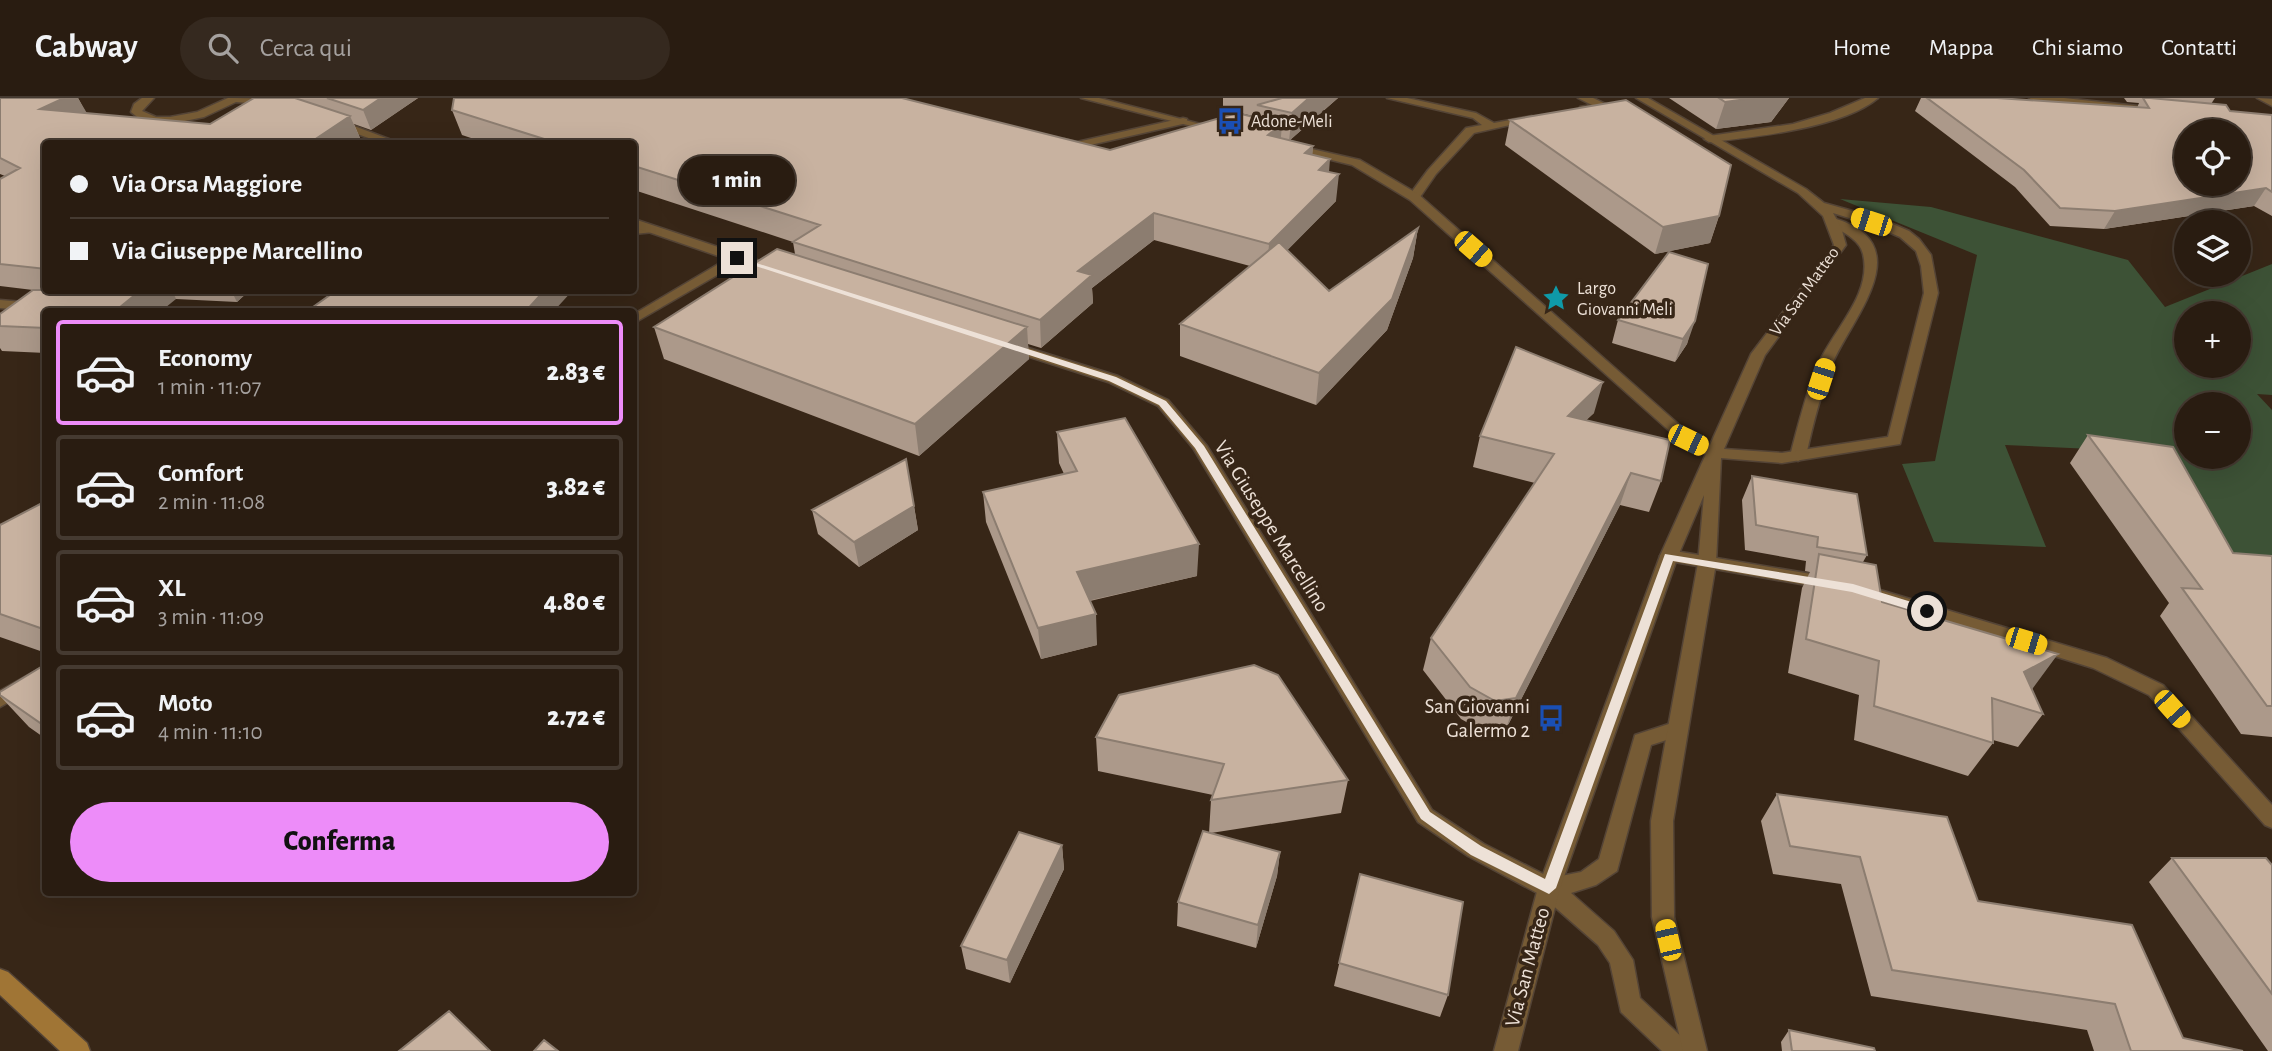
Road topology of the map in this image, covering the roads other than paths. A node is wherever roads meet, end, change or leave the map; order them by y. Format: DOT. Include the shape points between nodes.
graph roads {
  1 [pos="149,98"];
  2 [pos="1086,98"];
  3 [pos="1392,98"];
  4 [pos="1583,98"];
  5 [pos="1641,98"];
  6 [pos="1873,98"];
  7 [pos="2034,98"];
  8 [pos="2262,98"];
  9 [pos="235,99"];
  10 [pos="2272,103"];
  11 [pos="282,104"];
  12 [pos="2153,110"];
  13 [pos="1567,112"];
  14 [pos="320,117"];
  15 [pos="1542,117"];
  16 [pos="1183,121"];
  17 [pos="1492,126"];
  18 [pos="1236,134"];
  19 [pos="1050,139"];
  20 [pos="1709,139"];
  21 [pos="386,140"];
  22 [pos="1276,143"];
  23 [pos="1414,197"];
  24 [pos="1822,206"];
  25 [pos="1836,223"];
  26 [pos="642,230"];
  27 [pos="737,258"];
  28 [pos="788,274"];
  29 [pos="0,304"];
  30 [pos="55,308"];
  31 [pos="637,317"];
  32 [pos="996,341"];
  33 [pos="1715,453"];
  34 [pos="1797,456"];
  35 [pos="1669,556"];
  36 [pos="1707,563"];
  37 [pos="42,674"];
  38 [pos="0,700"];
  39 [pos="1678,729"];
  40 [pos="2272,819"];
  41 [pos="1549,888"];
  42 [pos="0,980"];
  43 [pos="78,1051"];
  44 [pos="1506,1051"];
  45 [pos="1679,1051"];
  46 [pos="1695,1051"];
  1 -- 9 [label="street" via="136,112 163,120 205,114"];
  2 -- 16 [label="street"];
  3 -- 17 [label="street" via="1476,116"];
  4 -- 13 [label="street" via="1605,106"];
  5 -- 20 [label="street, Via San Matteo"];
  6 -- 20 [label="street" via="1847,112 1768,133"];
  7 -- 12 [label="street"];
  8 -- 10 [label="street"];
  9 -- 11 [label="street"];
  14 -- 21 [label="street"];
  15 -- 17 [label="street"];
  16 -- 18 [label="street"];
  16 -- 19 [label="street" via="1077,145"];
  17 -- 23 [label="street" via="1469,130"];
  20 -- 24 [label="street, Via San Matteo"];
  22 -- 23 [label="street" via="1356,162"];
  23 -- 33 [label="street" via="1688,440"];
  24 -- 25 [label="street, Via San Matteo"];
  24 -- 34 [label="street" via="1914,240 1929,269 1931,293 1895,441"];
  25 -- 33 [label="street, Via San Matteo" via="1840,245 1758,354"];
  25 -- 34 [label="street" via="1862,240 1870,255 1869,281 1827,359"];
  26 -- 27 [label="street"];
  27 -- 28 [label="street"];
  27 -- 31 [label="street"];
  29 -- 30 [label="street"];
  32 -- 41 [label="street, Via Giuseppe Marcellino" via="1113,379 1163,403 1199,446 1425,816 1476,850"];
  33 -- 34 [label="street"];
  33 -- 35 [label="street, Via San Matteo"];
  33 -- 36 [label="street, Via San Matteo"];
  35 -- 36 [label="street"];
  35 -- 41 [label="street, Via San Matteo"];
  36 -- 39 [label="street, Via San Matteo"];
  36 -- 40 [label="street" via="1853,588 2099,663 2156,690"];
  37 -- 38 [label="street"];
  39 -- 41 [label="street" via="1642,740 1609,864 1579,883"];
  39 -- 46 [label="street, Via San Matteo" via="1662,821 1662,917"];
  41 -- 44 [label="street, Via San Matteo"];
  41 -- 45 [label="street, Via Giuseppe Marcellino" via="1606,938 1621,960 1629,1004"];
  42 -- 43 [label="main road"];
}
